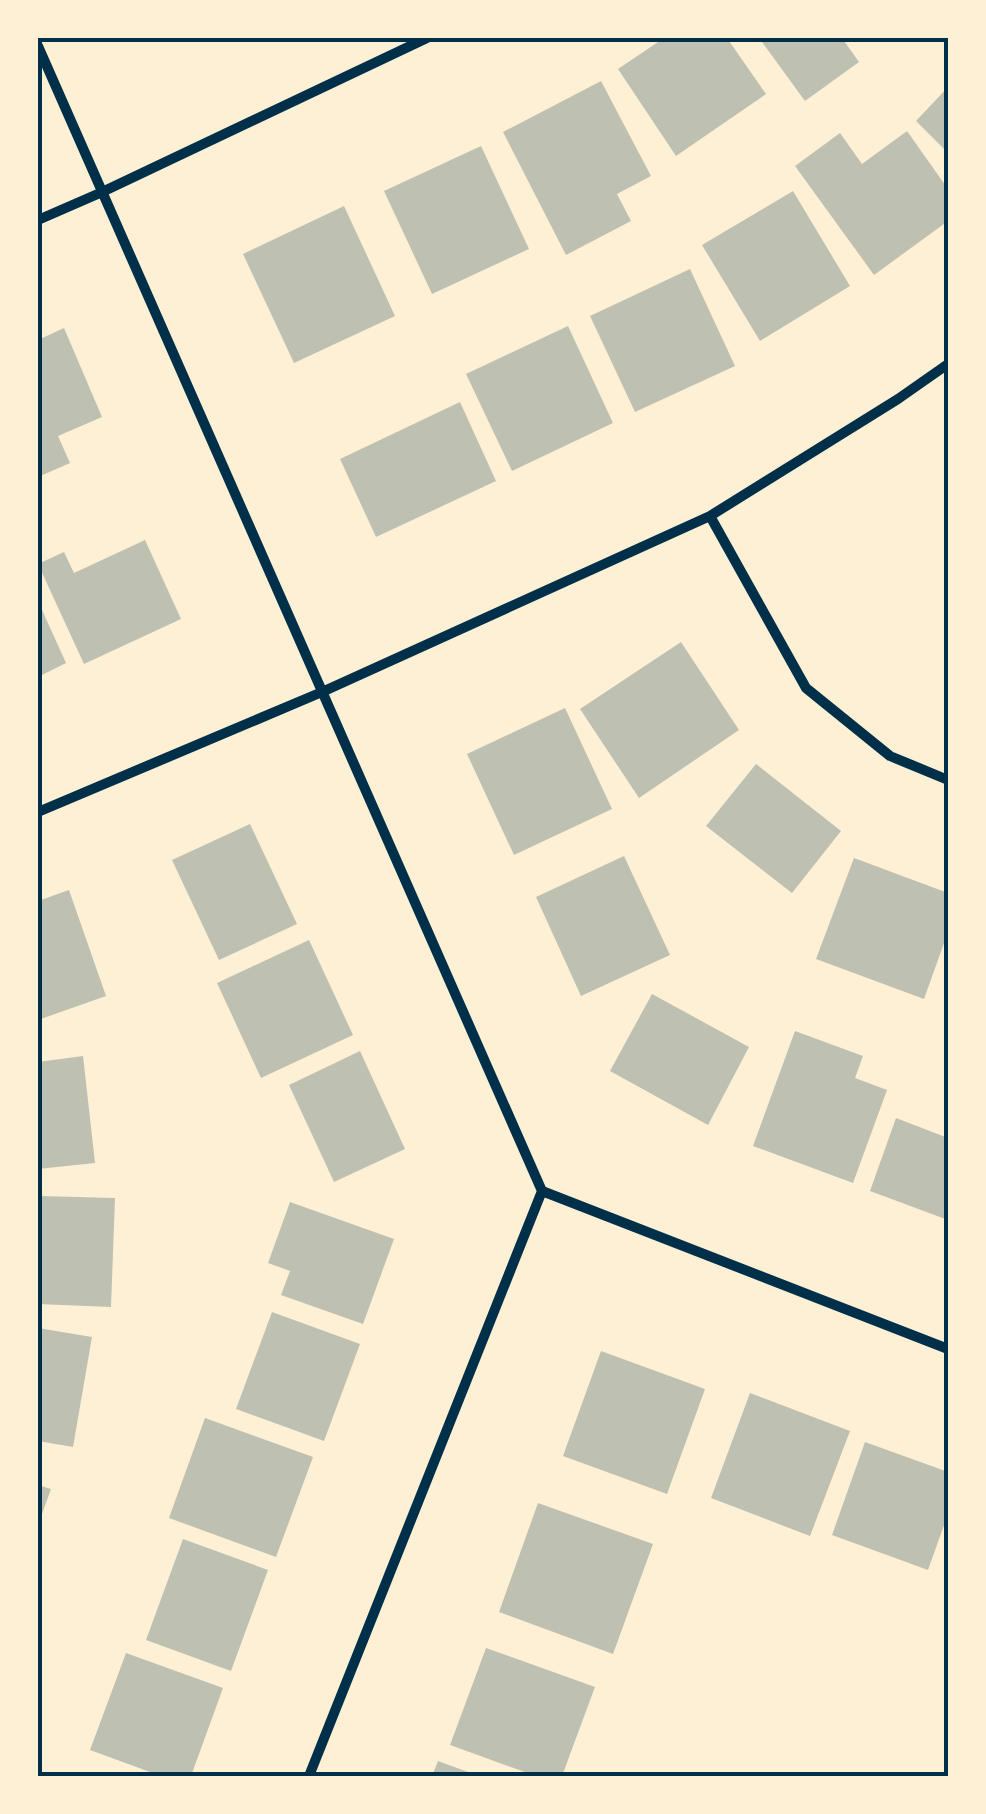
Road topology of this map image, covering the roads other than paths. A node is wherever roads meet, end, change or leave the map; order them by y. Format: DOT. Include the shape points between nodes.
graph roads {
  1 [pos="427,38"];
  2 [pos="38,46"];
  3 [pos="100,194"];
  4 [pos="38,220"];
  5 [pos="948,364"];
  6 [pos="710,516"];
  7 [pos="322,692"];
  8 [pos="948,780"];
  9 [pos="38,812"];
  10 [pos="542,1192"];
  11 [pos="948,1349"];
  12 [pos="309,1776"];
  1 -- 3 [label="street"];
  2 -- 3 [label="street"];
  3 -- 4 [label="street"];
  3 -- 7 [label="street"];
  5 -- 6 [label="street"];
  6 -- 7 [label="street"];
  6 -- 8 [label="street" via="806,688 890,756"];
  7 -- 9 [label="street"];
  7 -- 10 [label="street"];
  10 -- 11 [label="street"];
  10 -- 12 [label="street"];
}
